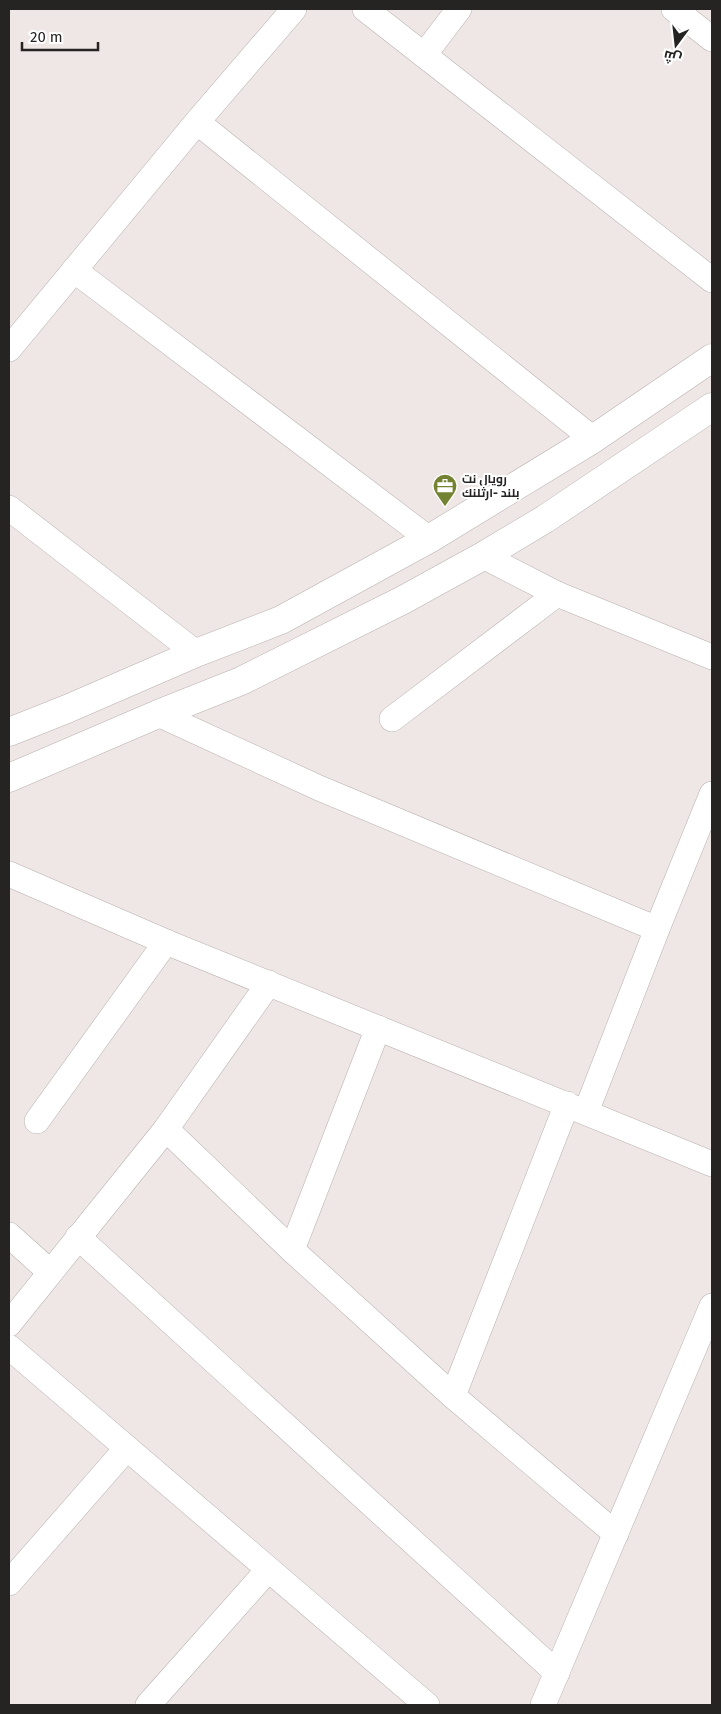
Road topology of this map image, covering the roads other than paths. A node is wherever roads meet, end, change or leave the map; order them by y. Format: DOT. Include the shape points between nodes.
graph roads {
  1 [pos="294,9"];
  2 [pos="365,9"];
  3 [pos="459,9"];
  4 [pos="674,9"];
  5 [pos="712,39"];
  6 [pos="424,55"];
  7 [pos="197,122"];
  8 [pos="74,270"];
  9 [pos="712,280"];
  10 [pos="9,349"];
  11 [pos="712,358"];
  12 [pos="712,407"];
  13 [pos="593,439"];
  14 [pos="9,508"];
  15 [pos="429,539"];
  16 [pos="483,556"];
  17 [pos="557,594"];
  18 [pos="196,653"];
  19 [pos="712,657"];
  20 [pos="67,709"];
  21 [pos="158,714"];
  22 [pos="392,719"];
  23 [pos="9,732"];
  24 [pos="88,744"];
  25 [pos="9,778"];
  26 [pos="712,794"];
  27 [pos="9,874"];
  28 [pos="657,928"];
  29 [pos="166,942"];
  30 [pos="269,983"];
  31 [pos="378,1028"];
  32 [pos="576,1108"];
  33 [pos="37,1121"];
  34 [pos="166,1129"];
  35 [pos="712,1164"];
  36 [pos="9,1235"];
  37 [pos="78,1237"];
  38 [pos="292,1250"];
  39 [pos="50,1272"];
  40 [pos="712,1306"];
  41 [pos="9,1324"];
  42 [pos="9,1347"];
  43 [pos="453,1396"];
  44 [pos="127,1448"];
  45 [pos="616,1534"];
  46 [pos="268,1570"];
  47 [pos="9,1583"];
  48 [pos="557,1672"];
  49 [pos="148,1705"];
  50 [pos="427,1705"];
  51 [pos="544,1705"];
  1 -- 7 [label="street"];
  2 -- 6 [label="street"];
  3 -- 6 [label="street"];
  4 -- 5 [label="street"];
  6 -- 9 [label="street"];
  7 -- 8 [label="street"];
  7 -- 13 [label="street"];
  8 -- 10 [label="street"];
  8 -- 15 [label="street"];
  11 -- 13 [label="main road"];
  12 -- 16 [label="main road" via="545,519"];
  13 -- 15 [label="main road"];
  14 -- 18 [label="street"];
  15 -- 18 [label="main road" via="281,620"];
  16 -- 17 [label="street"];
  16 -- 21 [label="main road" via="403,600 241,680"];
  17 -- 19 [label="street"];
  17 -- 22 [label="street"];
  18 -- 20 [label="main road"];
  20 -- 23 [label="main road"];
  20 -- 24 [label="main road"];
  21 -- 24 [label="main road"];
  21 -- 28 [label="street" via="319,788"];
  24 -- 25 [label="main road"];
  26 -- 28 [label="street"];
  27 -- 29 [label="street"];
  28 -- 32 [label="street"];
  29 -- 30 [label="street"];
  29 -- 33 [label="street"];
  30 -- 31 [label="street"];
  30 -- 34 [label="street"];
  31 -- 32 [label="street"];
  31 -- 38 [label="street"];
  32 -- 35 [label="street"];
  32 -- 43 [label="street"];
  34 -- 37 [label="street"];
  34 -- 38 [label="street"];
  36 -- 39 [label="street"];
  37 -- 39 [label="street"];
  37 -- 48 [label="street"];
  38 -- 43 [label="street"];
  39 -- 41 [label="street"];
  40 -- 45 [label="street"];
  42 -- 44 [label="street"];
  43 -- 45 [label="street"];
  44 -- 46 [label="street"];
  44 -- 47 [label="street"];
  45 -- 48 [label="street"];
  46 -- 49 [label="street"];
  46 -- 50 [label="street"];
  48 -- 51 [label="street"];
}
